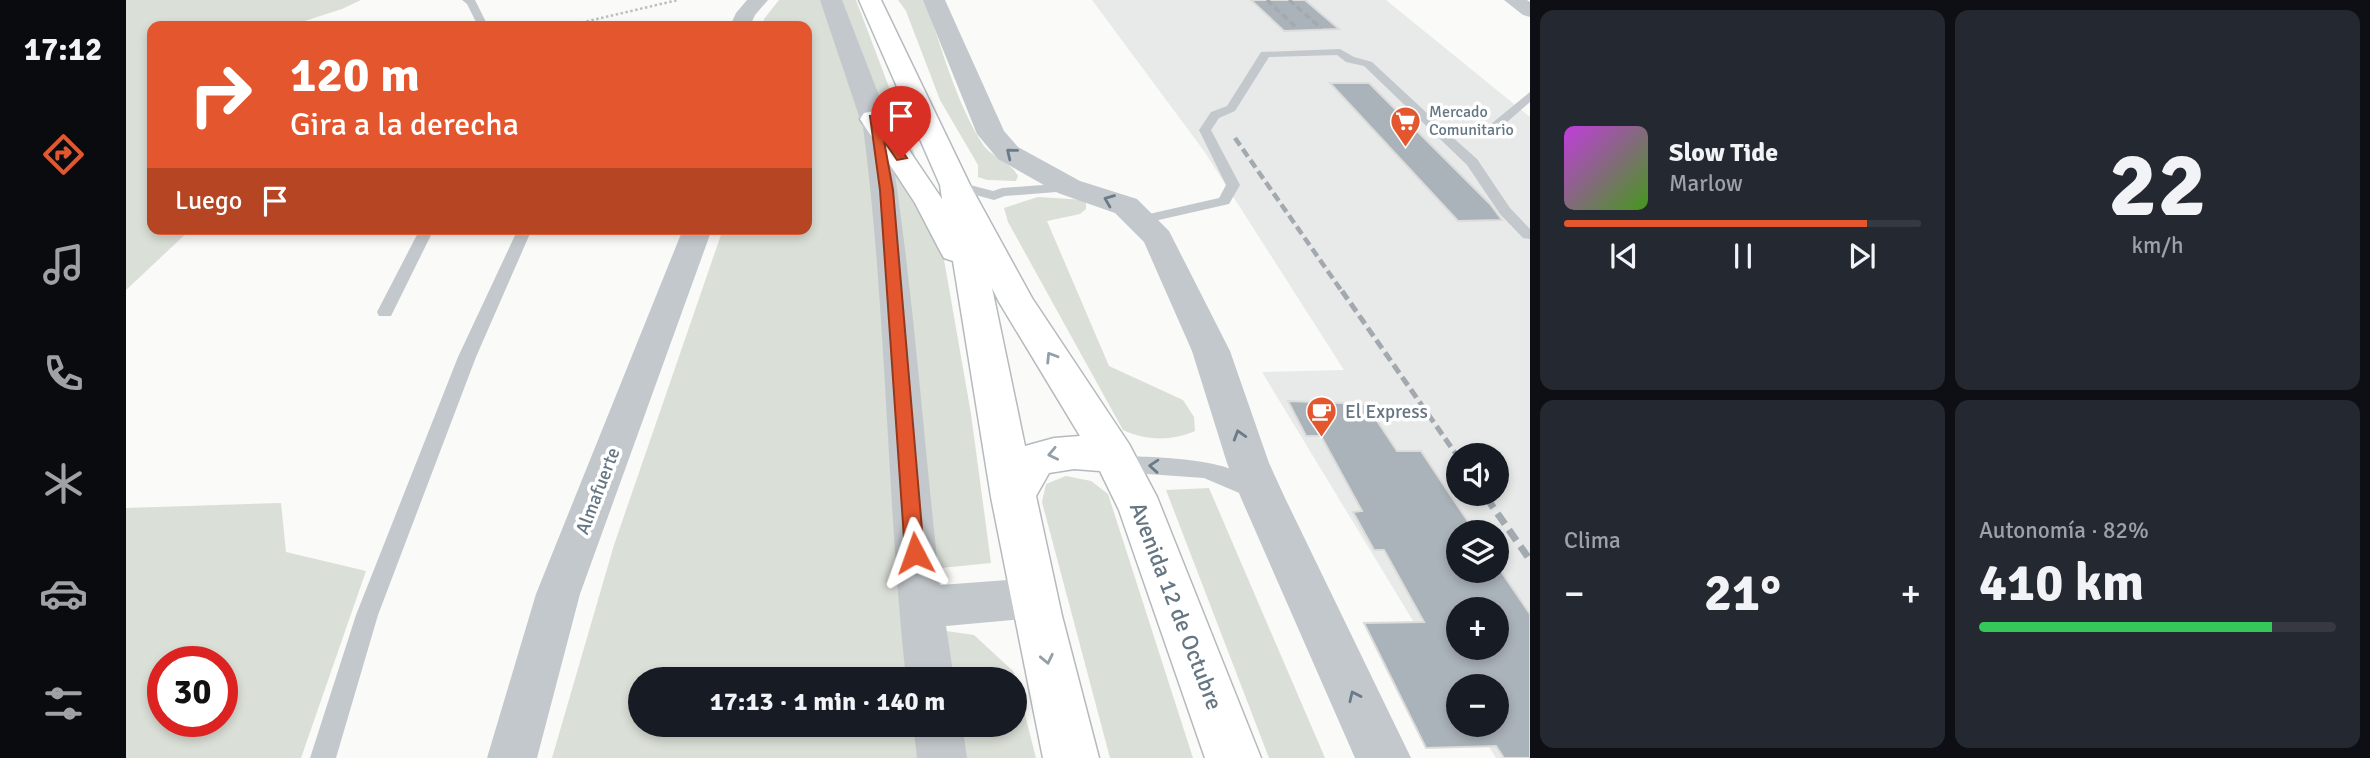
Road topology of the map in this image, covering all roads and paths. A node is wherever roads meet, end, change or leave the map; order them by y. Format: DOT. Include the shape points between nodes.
graph roads {
  1 [pos="467,0"];
  2 [pos="678,0"];
  3 [pos="758,0"];
  4 [pos="831,0"];
  5 [pos="870,0"];
  6 [pos="934,0"];
  7 [pos="1514,0"];
  8 [pos="1530,11"];
  9 [pos="480,21"];
  10 [pos="588,21"];
  11 [pos="742,21"];
  12 [pos="1530,96"];
  13 [pos="874,119"];
  14 [pos="1440,132"];
  15 [pos="954,186"];
  16 [pos="1069,187"];
  17 [pos="1141,220"];
  18 [pos="424,235"];
  19 [pos="522,235"];
  20 [pos="696,235"];
  21 [pos="1528,235"];
  22 [pos="977,293"];
  23 [pos="385,312"];
  24 [pos="1116,460"];
  25 [pos="1013,497"];
  26 [pos="1263,498"];
  27 [pos="1034,598"];
  28 [pos="919,608"];
  29 [pos="928,667"];
  30 [pos="939,737"];
  31 [pos="323,758"];
  32 [pos="512,758"];
  33 [pos="942,758"];
  34 [pos="1070,758"];
  35 [pos="1233,758"];
  36 [pos="1383,758"];
  1 -- 9 [label="lane"];
  2 -- 10 [label="path"];
  3 -- 11 [label="street"];
  4 -- 13 [label="street"];
  5 -- 15 [label="main road, Avenida 12 de Octubre"];
  16 -- 6 [label="street, one-way" via="1008,153 991,134"];
  7 -- 8 [label="street"];
  12 -- 14 [label="lane" via="1494,127"];
  13 -- 22 [label="main road" via="930,203"];
  13 -- 28 [label="street" via="886,190"];
  14 -- 17 [label="lane" via="1368,64 1340,52 1265,54 1231,108 1215,115 1205,130 1233,186 1224,201"];
  14 -- 21 [label="lane" via="1472,162 1505,211"];
  15 -- 16 [label="lane" via="994,196"];
  15 -- 22 [label="main road, Avenida 12 de Octubre"];
  24 -- 15 [label="main road, Avenida 12 de Octubre, one-way" via="1017,302"];
  17 -- 16 [label="street, one-way" via="1126,206"];
  26 -- 17 [label="street, one-way" via="1211,351 1158,238"];
  18 -- 23 [label="lane"];
  19 -- 31 [label="lane" via="467,357 372,602"];
  20 -- 32 [label="street, Almafuerte" via="558,594"];
  22 -- 25 [label="main road, Avenida 12 de Octubre"];
  24 -- 25 [label="main road, one-way" via="1085,451 1055,452 1034,460"];
  26 -- 24 [label="lane, one-way" via="1231,477 1210,470"];
  24 -- 35 [label="main road, Avenida 12 de Octubre" via="1141,510"];
  25 -- 27 [label="main road, Avenida 12 de Octubre"];
  36 -- 26 [label="street, one-way"];
  27 -- 28 [label="street"];
  27 -- 34 [label="main road, Avenida 12 de Octubre, one-way"];
  28 -- 29 [label="street"];
  30 -- 33 [label="street"];
}
